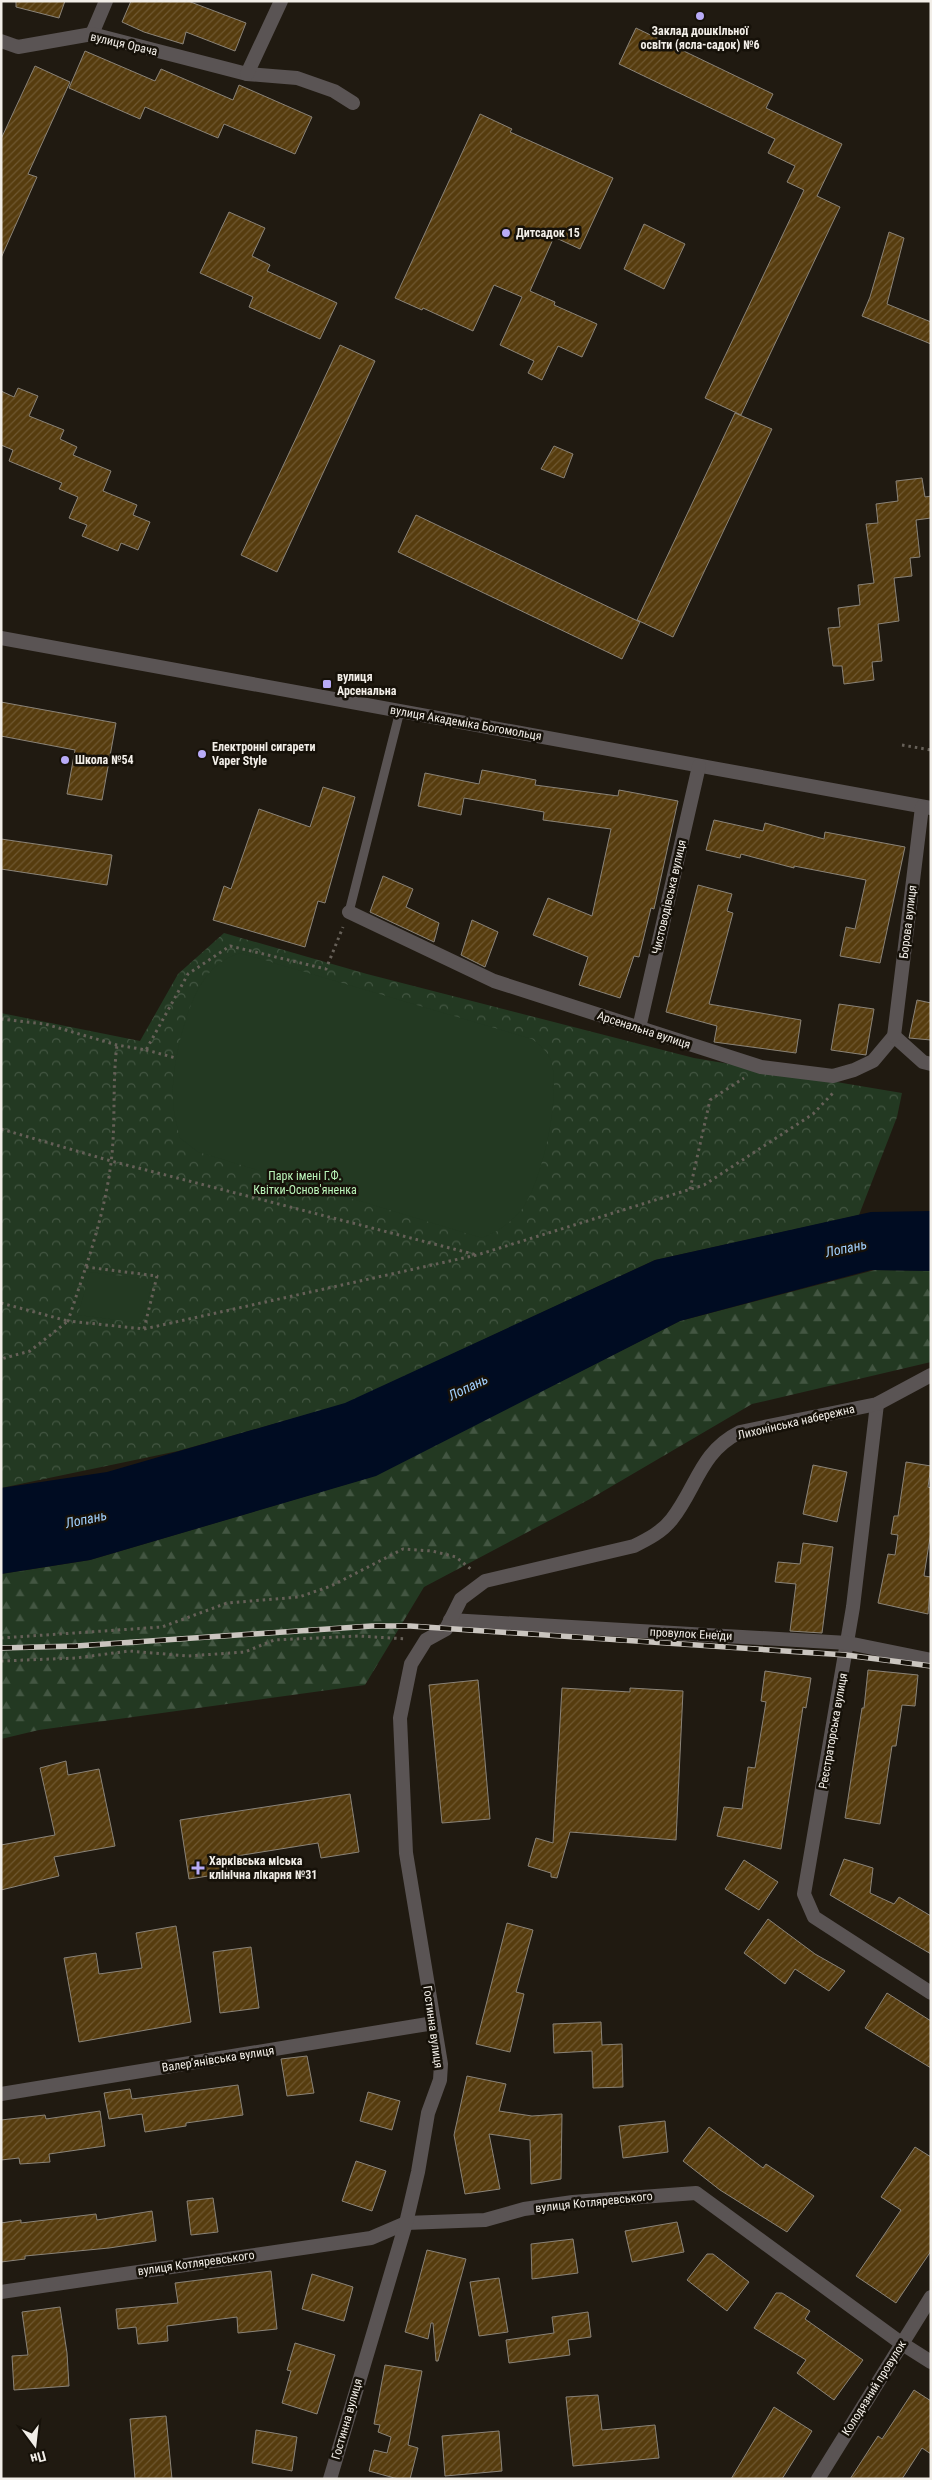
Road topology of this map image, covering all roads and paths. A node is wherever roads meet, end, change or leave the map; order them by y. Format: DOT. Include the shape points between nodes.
graph roads {
  1 [pos="106,1"];
  2 [pos="281,1"];
  3 [pos="92,34"];
  4 [pos="1,41"];
  5 [pos="247,74"];
  6 [pos="353,103"];
  7 [pos="1,638"];
  8 [pos="400,711"];
  9 [pos="902,745"];
  10 [pos="931,750"];
  11 [pos="699,766"];
  12 [pos="926,808"];
  13 [pos="349,912"];
  14 [pos="1,1019"];
  15 [pos="639,1028"];
  16 [pos="894,1036"];
  17 [pos="117,1044"];
  18 [pos="146,1050"];
  19 [pos="176,1058"];
  20 [pos="931,1064"];
  21 [pos="761,1067"];
  22 [pos="834,1092"];
  23 [pos="1,1129"];
  24 [pos="111,1161"];
  25 [pos="690,1189"];
  26 [pos="477,1255"];
  27 [pos="86,1267"];
  28 [pos="1,1303"];
  29 [pos="68,1321"];
  30 [pos="144,1330"];
  31 [pos="1,1359"];
  32 [pos="931,1375"];
  33 [pos="877,1404"];
  34 [pos="485,1581"];
  35 [pos="453,1616"];
  36 [pos="1,1638"];
  37 [pos="426,1640"];
  38 [pos="848,1643"];
  39 [pos="931,1660"];
  40 [pos="1,1661"];
  41 [pos="931,1993"];
  42 [pos="434,2024"];
  43 [pos="1,2094"];
  44 [pos="406,2223"];
  45 [pos="1,2292"];
  46 [pos="931,2297"];
  47 [pos="901,2343"];
  48 [pos="931,2362"];
  49 [pos="330,2479"];
  50 [pos="818,2479"];
  1 -- 3 [label="street"];
  2 -- 5 [label="street"];
  3 -- 4 [label="street, вулиця Орача" via="18,48"];
  3 -- 5 [label="street, вулиця Орача"];
  5 -- 6 [label="street, вулиця Орача" via="297,78 334,91"];
  7 -- 8 [label="street, вулиця Академіка Богомольця"];
  8 -- 11 [label="street, вулиця Академіка Богомольця"];
  8 -- 13 [label="lane"];
  9 -- 10 [label="path"];
  11 -- 12 [label="street, вулиця Академіка Богомольця"];
  11 -- 15 [label="street, Чистоводівська вулиця"];
  12 -- 16 [label="street, Борова вулиця"];
  13 -- 15 [label="street, Арсенальна вулиця" via="494,981"];
  13 -- 18 [label="path" via="326,969 230,946 188,974"];
  14 -- 17 [label="path" via="44,1024"];
  15 -- 21 [label="street, Арсенальна вулиця"];
  16 -- 20 [label="street" via="923,1062"];
  16 -- 21 [label="street, Арсенальна вулиця" via="873,1061 833,1076"];
  17 -- 18 [label="path"];
  17 -- 24 [label="path"];
  18 -- 19 [label="path"];
  21 -- 25 [label="path" via="710,1100"];
  22 -- 25 [label="path" via="814,1114 704,1184"];
  23 -- 24 [label="path"];
  24 -- 26 [label="path"];
  24 -- 27 [label="path" via="99,1225"];
  25 -- 26 [label="path"];
  26 -- 30 [label="path"];
  27 -- 29 [label="path"];
  27 -- 30 [label="path" via="158,1276"];
  28 -- 29 [label="path"];
  29 -- 30 [label="path"];
  29 -- 31 [label="path" via="30,1351"];
  32 -- 33 [label="street, Лихонінська набережна"];
  33 -- 34 [label="street, Лихонінська набережна" via="740,1432 723,1440 710,1455 672,1520 656,1534 634,1546"];
  33 -- 38 [label="street, Реєстраторська вулиця"];
  34 -- 35 [label="street, Лихонінська набережна" via="461,1599"];
  34 -- 36 [label="path" via="456,1557 403,1549 331,1586 299,1597 227,1604 162,1626"];
  35 -- 37 [label="street, Гостинна вулиця" via="446,1629"];
  35 -- 38 [label="street, провулок Енеїди"];
  37 -- 40 [label="path" via="359,1636 274,1640 244,1652 188,1656 130,1651 76,1658"];
  37 -- 42 [label="street, Гостинна вулиця" via="411,1664 400,1718 406,1853"];
  38 -- 39 [label="street, провулок Енеїди"];
  38 -- 41 [label="street, Реєстраторська вулиця" via="804,1894 814,1917"];
  42 -- 43 [label="street, Валер’янівська вулиця"];
  42 -- 44 [label="street, Гостинна вулиця" via="441,2064 440,2080 428,2113"];
  44 -- 45 [label="street, вулиця Котляревського" via="370,2238"];
  44 -- 47 [label="street, вулиця Котляревського" via="485,2220 524,2209 573,2202 696,2192"];
  44 -- 49 [label="street, Гостинна вулиця"];
  46 -- 47 [label="street, Колодязний провулок"];
  47 -- 48 [label="street, вулиця Котляревського"];
  47 -- 50 [label="street, Колодязний провулок"];
}
